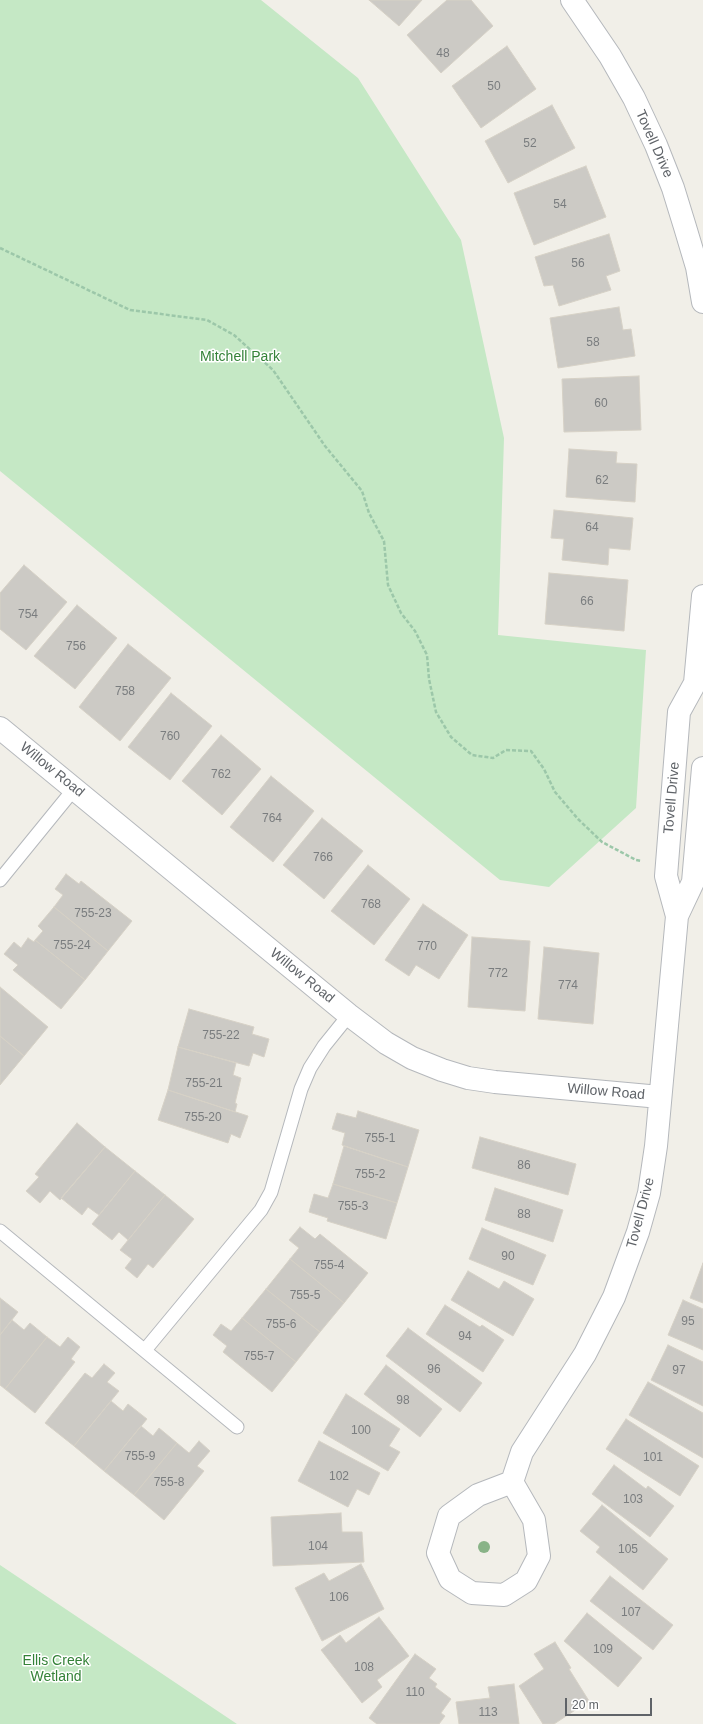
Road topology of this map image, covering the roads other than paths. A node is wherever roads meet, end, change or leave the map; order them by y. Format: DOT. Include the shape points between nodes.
graph roads {
  1 [pos="572,0"];
  2 [pos="700,266"];
  3 [pos="703,302"];
  4 [pos="703,596"];
  5 [pos="695,683"];
  6 [pos="703,705"];
  7 [pos="0,728"];
  8 [pos="703,768"];
  9 [pos="74,789"];
  10 [pos="0,880"];
  11 [pos="677,916"];
  12 [pos="349,1015"];
  13 [pos="660,1097"];
  14 [pos="0,1231"];
  15 [pos="145,1350"];
  16 [pos="237,1427"];
  17 [pos="512,1482"];
  1 -- 2 [label="street, Tovell Drive" via="610,56 634,98 673,188"];
  2 -- 3 [label="street, Tovell Drive"];
  4 -- 5 [label="street, Tovell Drive"];
  5 -- 6 [label="street, Tovell Drive"];
  5 -- 11 [label="street, Tovell Drive" via="679,712 666,876"];
  7 -- 9 [label="street, Willow Road"];
  8 -- 11 [label="street, Tovell Drive" via="693,882"];
  9 -- 10 [label="lane"];
  9 -- 12 [label="street, Willow Road"];
  11 -- 13 [label="street, Tovell Drive"];
  12 -- 13 [label="street, Willow Road" via="386,1043 412,1058 468,1078"];
  12 -- 15 [label="lane" via="310,1068 301,1088 271,1192 261,1210"];
  13 -- 17 [label="street, Tovell Drive" via="656,1146 648,1193 638,1232 614,1297 585,1354 522,1452"];
  14 -- 15 [label="lane"];
  15 -- 16 [label="lane"];
  17 -- 17 [label="street" via="478,1496 449,1516 438,1553 450,1579 472,1594 504,1595 526,1581 539,1556 534,1520"];
}
